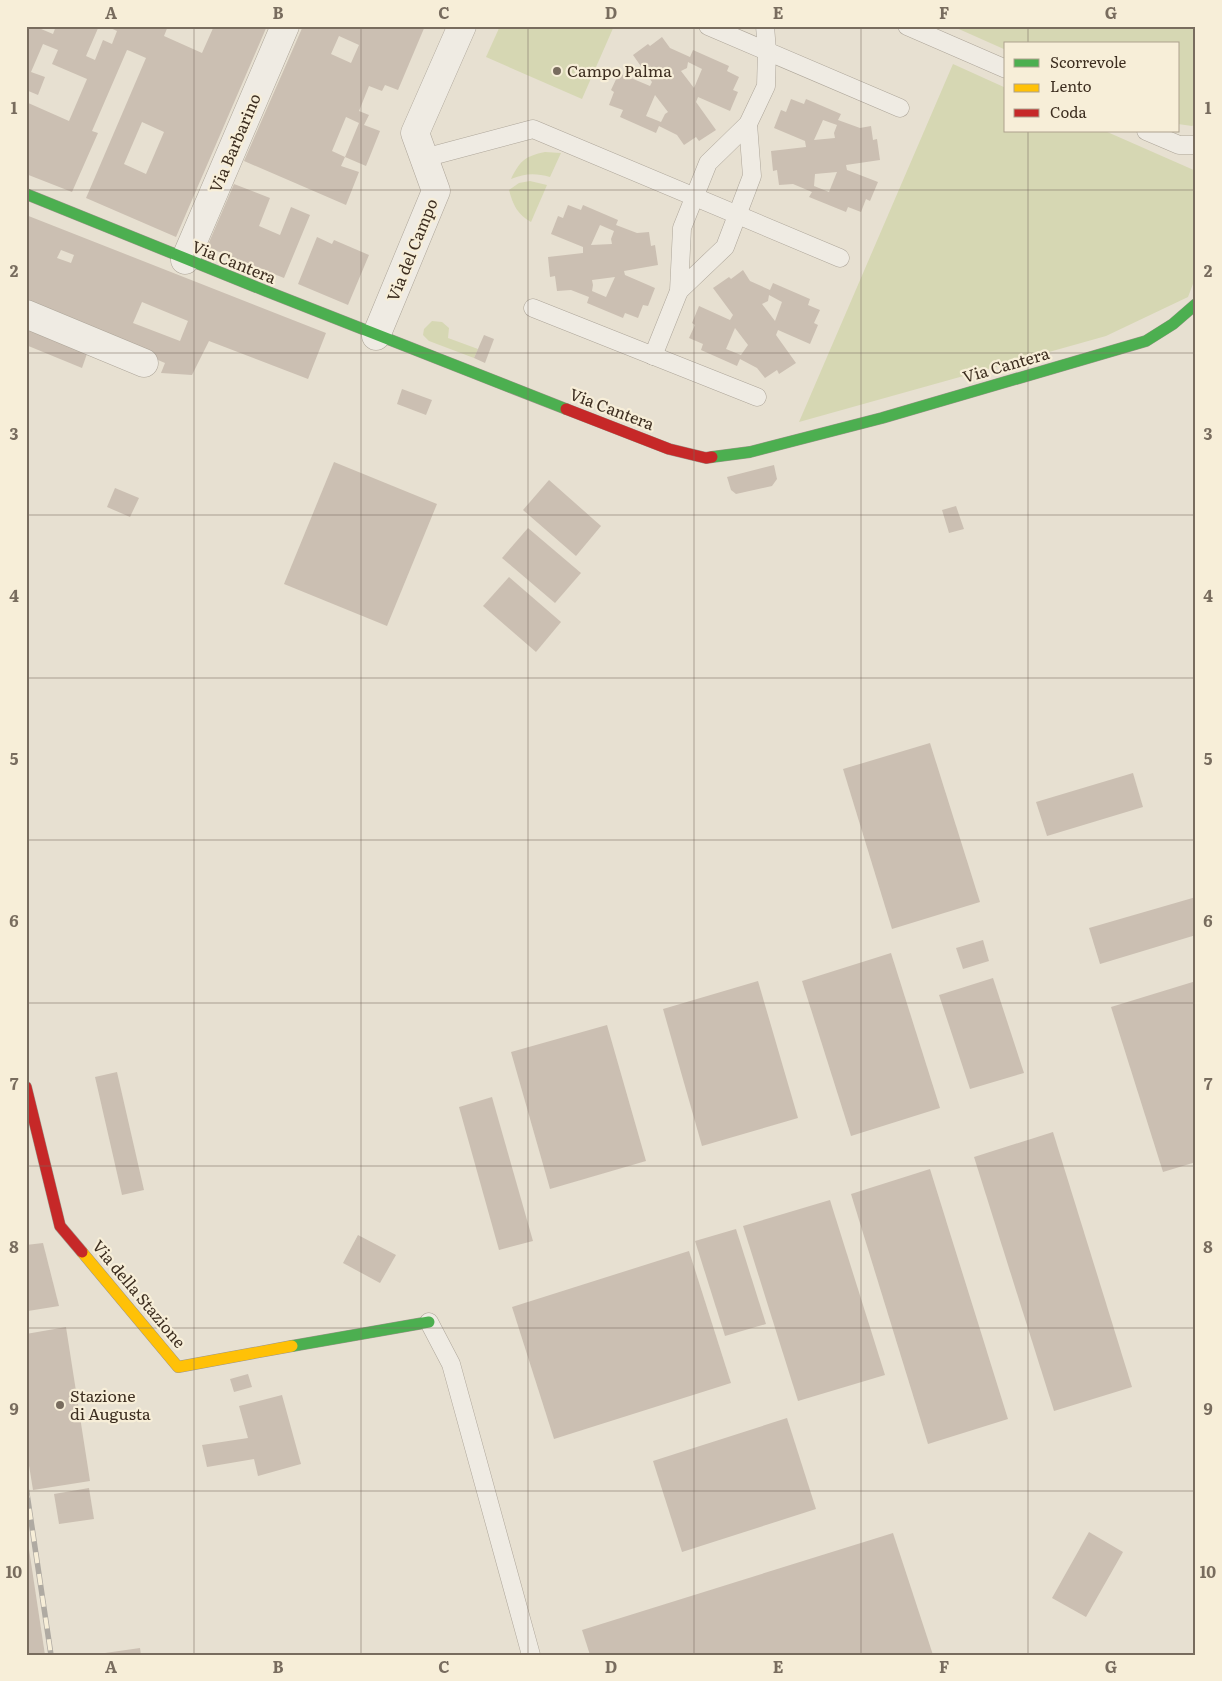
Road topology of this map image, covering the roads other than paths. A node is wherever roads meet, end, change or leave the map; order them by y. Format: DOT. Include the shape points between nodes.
graph roads {
  1 [pos="285,26"];
  2 [pos="462,26"];
  3 [pos="708,26"];
  4 [pos="765,26"];
  5 [pos="907,26"];
  6 [pos="767,52"];
  7 [pos="1004,69"];
  8 [pos="900,108"];
  9 [pos="748,124"];
  10 [pos="1148,132"];
  11 [pos="1196,144"];
  12 [pos="424,158"];
  13 [pos="26,194"];
  14 [pos="694,197"];
  15 [pos="737,214"];
  16 [pos="840,258"];
  17 [pos="185,260"];
  18 [pos="679,291"];
  19 [pos="1196,304"];
  20 [pos="533,308"];
  21 [pos="26,314"];
  22 [pos="376,336"];
  23 [pos="653,356"];
  24 [pos="144,363"];
  25 [pos="757,397"];
  26 [pos="26,1087"];
  27 [pos="429,1322"];
  28 [pos="531,1655"];
  1 -- 17 [label="street, Via Barbarino"];
  2 -- 12 [label="street, Via del Campo" via="415,133"];
  3 -- 6 [label="lane"];
  4 -- 6 [label="lane"];
  5 -- 7 [label="lane"];
  6 -- 8 [label="lane"];
  6 -- 9 [label="lane" via="766,86"];
  9 -- 14 [label="lane" via="708,163"];
  9 -- 15 [label="lane" via="752,176"];
  10 -- 11 [label="lane" via="1179,146"];
  12 -- 14 [label="lane" via="533,129"];
  12 -- 22 [label="street, Via del Campo" via="436,191"];
  13 -- 17 [label="street, Via Cantera"];
  14 -- 15 [label="lane"];
  14 -- 18 [label="lane" via="682,228"];
  15 -- 16 [label="lane"];
  15 -- 18 [label="lane" via="725,247"];
  17 -- 22 [label="street, Via Cantera"];
  18 -- 23 [label="lane"];
  19 -- 22 [label="street, Via Cantera" via="1146,341 882,418 750,452 706,458 669,449"];
  20 -- 23 [label="lane"];
  21 -- 24 [label="street"];
  23 -- 25 [label="lane"];
  26 -- 27 [label="street, Via della Stazione" via="60,1226 178,1367"];
  27 -- 28 [label="lane" via="450,1364"];
}
